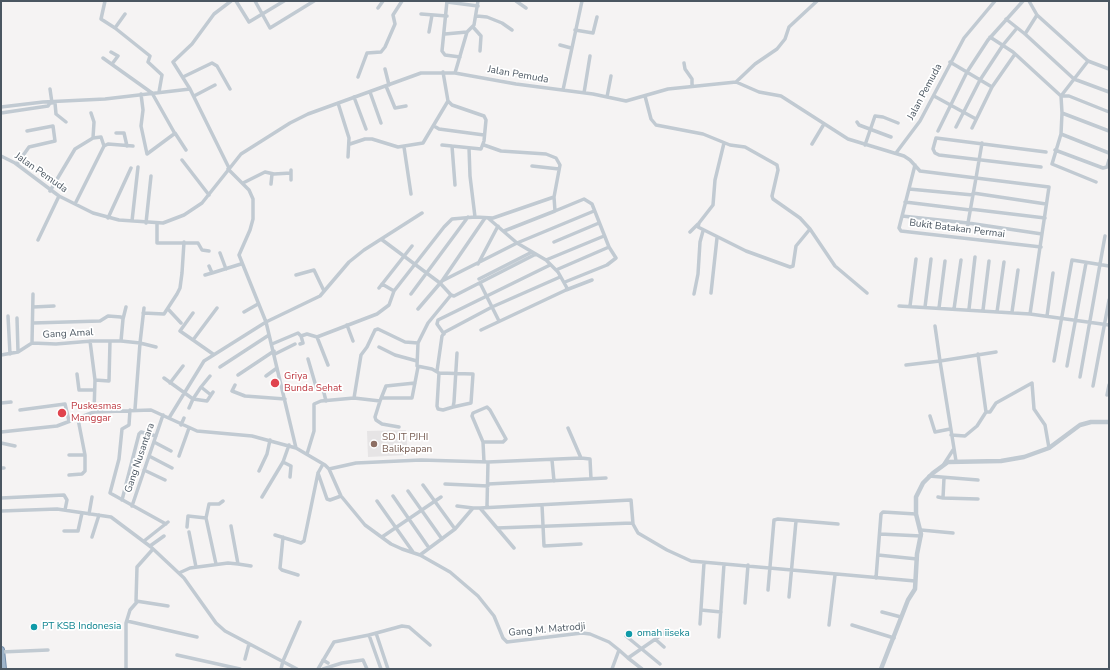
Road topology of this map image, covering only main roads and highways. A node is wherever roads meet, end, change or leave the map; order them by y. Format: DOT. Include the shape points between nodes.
graph roads {
  1 [pos="1,651"];
  2 [pos="3,669"];
  1 -- 2 [label="highway"];
}
